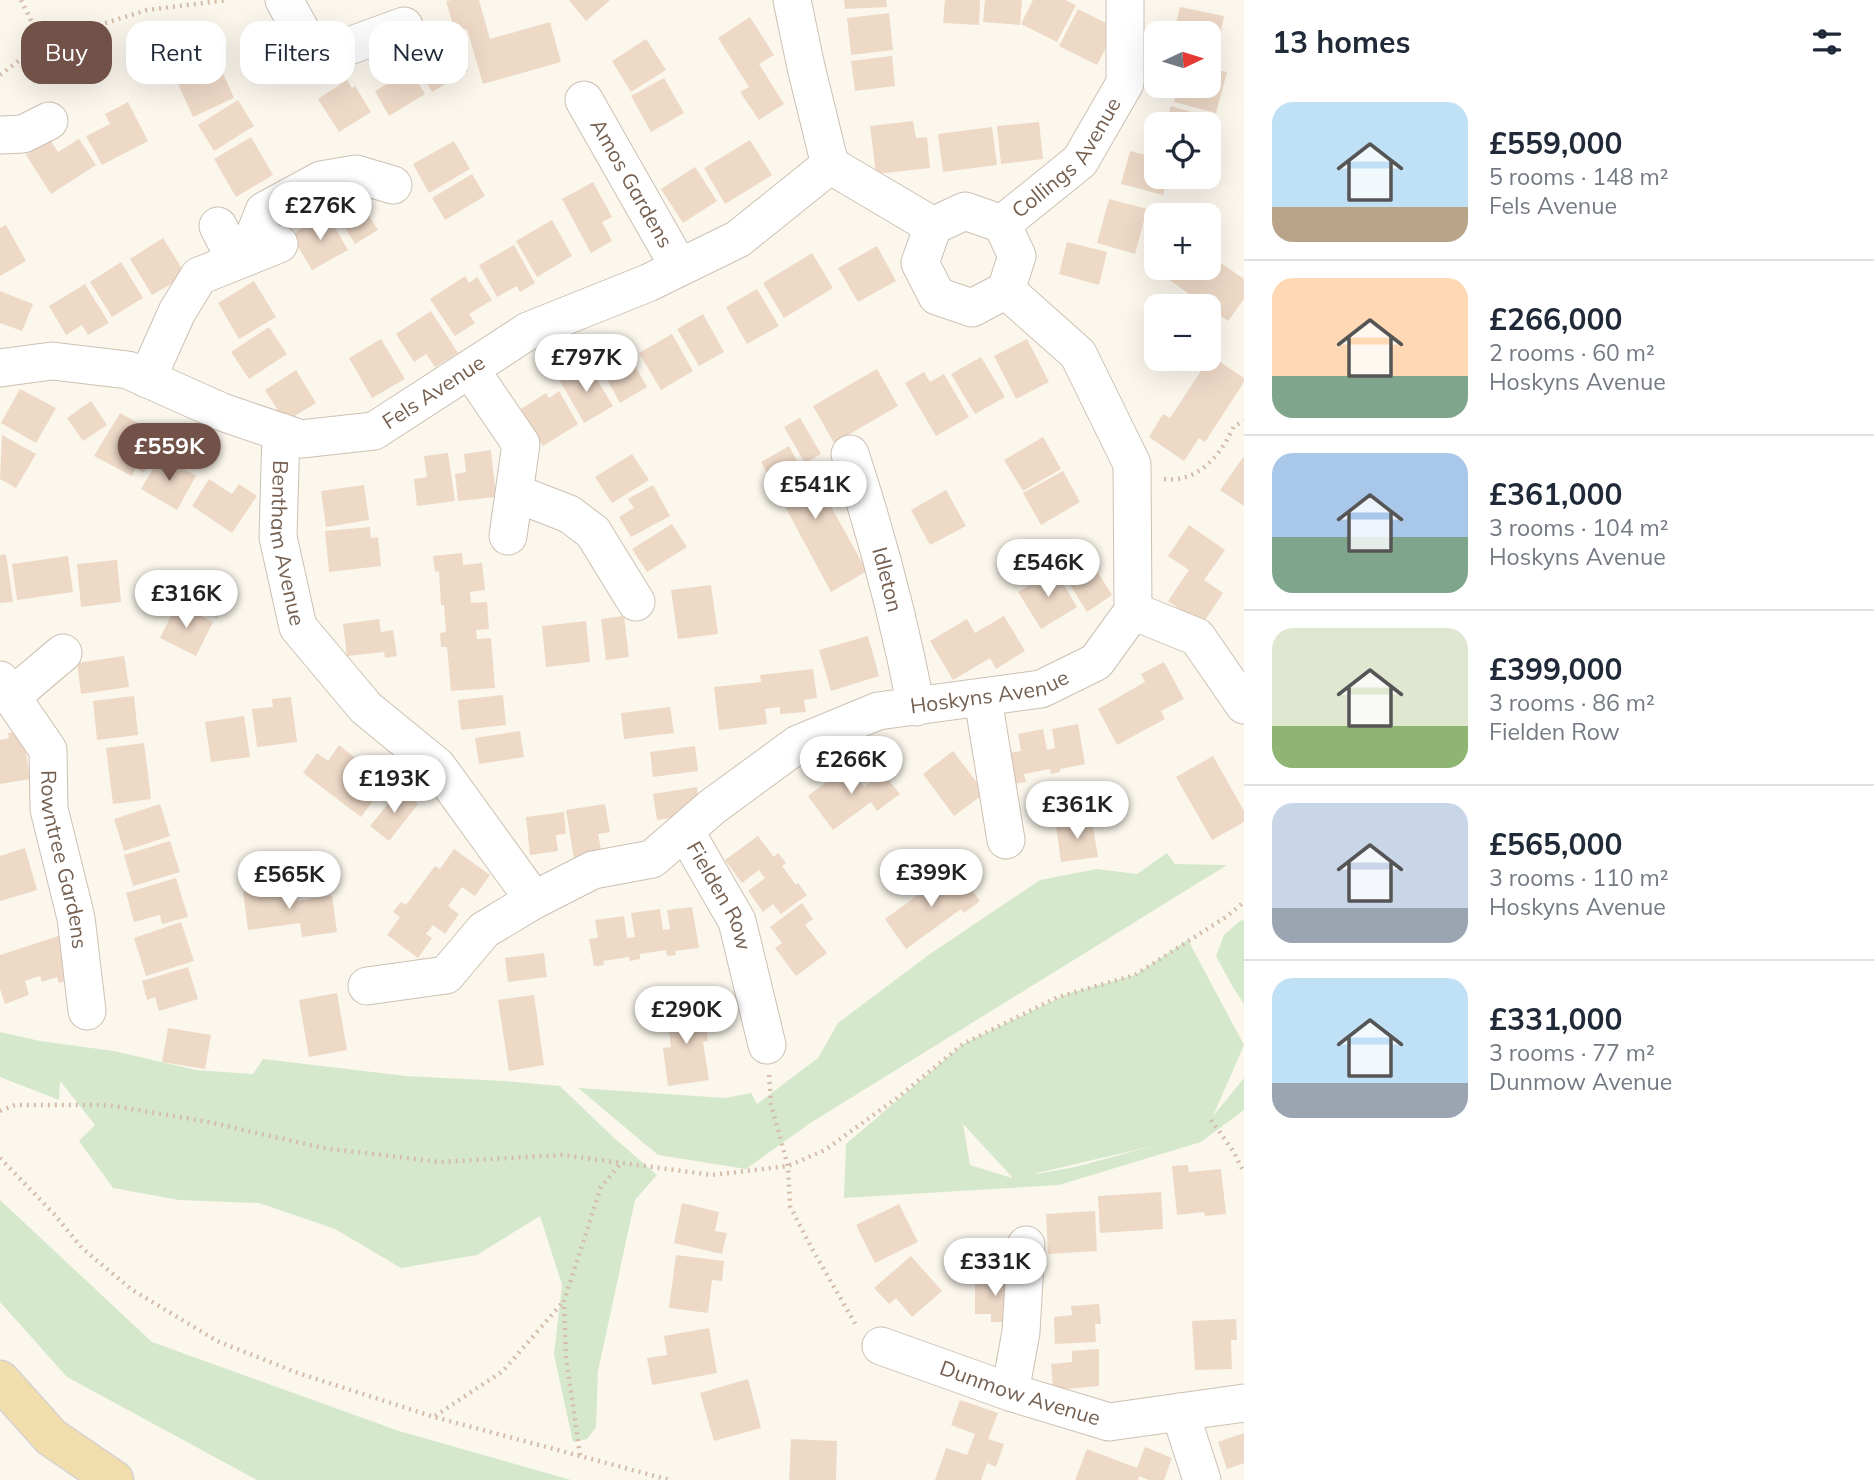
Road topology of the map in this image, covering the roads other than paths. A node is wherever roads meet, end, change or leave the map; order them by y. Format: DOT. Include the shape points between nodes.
graph roads {
  1 [pos="284,0"];
  2 [pos="792,0"];
  3 [pos="1125,0"];
  4 [pos="369,39"];
  5 [pos="584,100"];
  6 [pos="50,121"];
  7 [pos="0,135"];
  8 [pos="830,165"];
  9 [pos="393,184"];
  10 [pos="1002,224"];
  11 [pos="218,226"];
  12 [pos="933,226"];
  13 [pos="254,254"];
  14 [pos="679,267"];
  15 [pos="1006,290"];
  16 [pos="0,368"];
  17 [pos="470,369"];
  18 [pos="147,379"];
  19 [pos="281,432"];
  20 [pos="850,454"];
  21 [pos="515,493"];
  22 [pos="508,536"];
  23 [pos="636,601"];
  24 [pos="1133,611"];
  25 [pos="63,653"];
  26 [pos="7,699"];
  27 [pos="983,699"];
  28 [pos="1244,705"];
  29 [pos="916,707"];
  30 [pos="685,831"];
  31 [pos="1006,840"];
  32 [pos="534,900"];
  33 [pos="367,986"];
  34 [pos="87,1011"];
  35 [pos="766,1045"];
  36 [pos="1026,1245"];
  37 [pos="881,1346"];
  38 [pos="0,1380"];
  39 [pos="1010,1392"];
  40 [pos="1244,1403"];
  41 [pos="1180,1412"];
  42 [pos="114,1480"];
  43 [pos="1202,1480"];
  1 -- 4 [label="street" via="316,58"];
  2 -- 8 [label="street"];
  3 -- 10 [label="street, Collings Avenue" via="1125,83 1080,161"];
  5 -- 14 [label="street, Amos Gardens"];
  6 -- 7 [label="street" via="23,134"];
  8 -- 12 [label="street"];
  8 -- 14 [label="street, Fels Avenue" via="737,239"];
  9 -- 13 [label="street" via="356,174 321,180 264,211"];
  10 -- 12 [label="street" via="965,211"];
  10 -- 15 [label="street" via="1017,256"];
  11 -- 13 [label="street"];
  12 -- 15 [label="street" via="920,263 937,296 972,308"];
  13 -- 18 [label="street" via="199,276"];
  14 -- 17 [label="street, Fels Avenue" via="528,331"];
  15 -- 24 [label="street" via="1078,354 1132,464"];
  16 -- 18 [label="street, Fels Avenue" via="51,362 128,370"];
  17 -- 19 [label="street, Fels Avenue" via="374,430 301,439"];
  17 -- 21 [label="street" via="520,444"];
  18 -- 19 [label="street, Fels Avenue"];
  19 -- 32 [label="street, Bentham Avenue" via="278,537 298,627 366,708 436,766"];
  20 -- 29 [label="street, Idleton" via="878,540"];
  21 -- 22 [label="street"];
  21 -- 23 [label="street" via="569,514 593,532"];
  24 -- 27 [label="street, Hoskyns Avenue" via="1096,662 1041,690"];
  24 -- 28 [label="street" via="1197,637"];
  25 -- 26 [label="street"];
  26 -- 34 [label="street, Rowntree Gardens" via="48,750 49,809 76,918"];
  27 -- 29 [label="street, Hoskyns Avenue"];
  27 -- 31 [label="street"];
  29 -- 30 [label="street, Hoskyns Avenue" via="878,712 798,744"];
  30 -- 32 [label="street, Hoskyns Avenue" via="652,859 593,870"];
  30 -- 35 [label="street, Fielden Row" via="737,920"];
  32 -- 33 [label="street, Hoskyns Avenue" via="484,930 446,975"];
  36 -- 39 [label="street" via="1021,1332"];
  37 -- 39 [label="street, Dunmow Avenue"];
  38 -- 42 [label="main road" via="51,1437"];
  39 -- 41 [label="street, Dunmow Avenue" via="1110,1422"];
  40 -- 41 [label="street, Dunmow Avenue"];
  41 -- 43 [label="street"];
}
